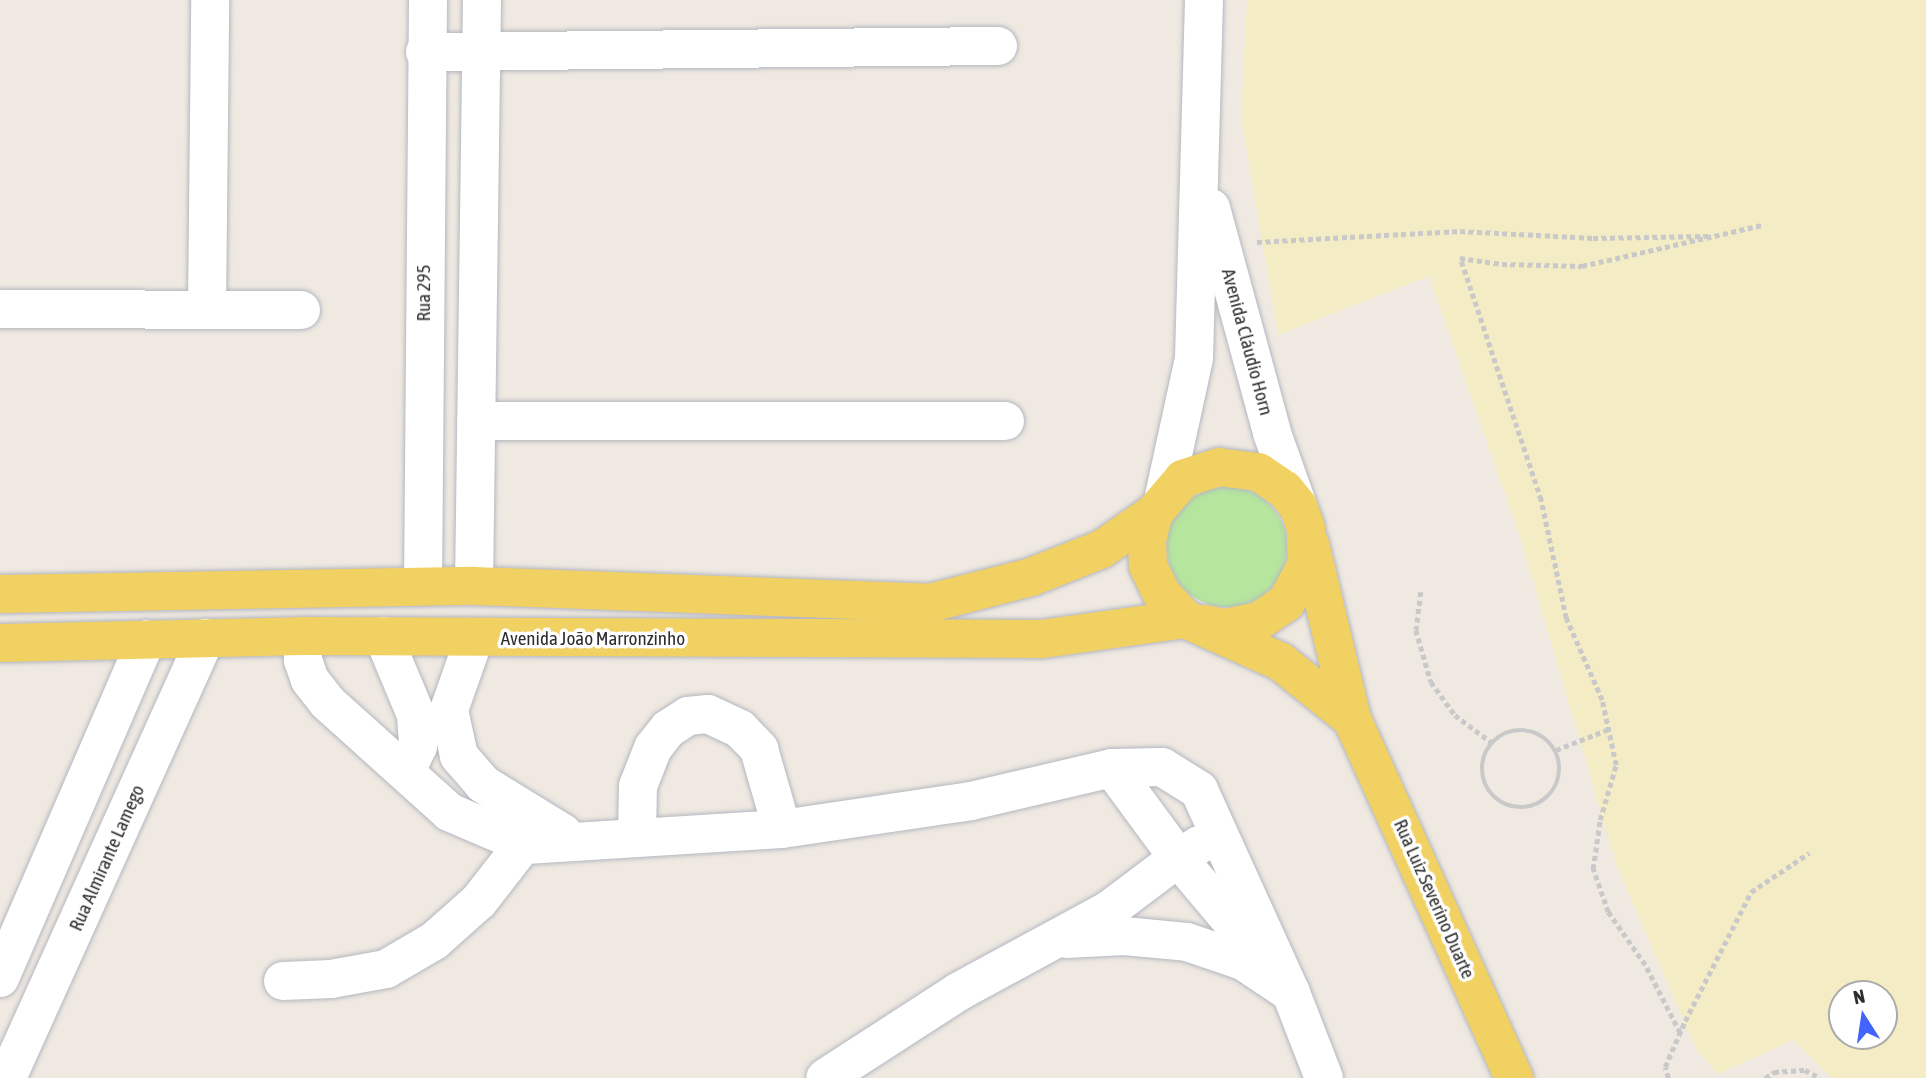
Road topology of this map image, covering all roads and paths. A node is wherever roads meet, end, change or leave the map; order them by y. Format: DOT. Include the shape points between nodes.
graph roads {
  1 [pos="210,0"];
  2 [pos="428,0"];
  3 [pos="482,0"];
  4 [pos="1205,0"];
  5 [pos="998,46"];
  6 [pos="425,51"];
  7 [pos="480,51"];
  8 [pos="1201,176"];
  9 [pos="1763,225"];
  10 [pos="1724,235"];
  11 [pos="1221,245"];
  12 [pos="0,309"];
  13 [pos="207,310"];
  14 [pos="301,310"];
  15 [pos="475,421"];
  16 [pos="1005,421"];
  17 [pos="1159,505"];
  18 [pos="1302,517"];
  19 [pos="423,586"];
  20 [pos="474,586"];
  21 [pos="1421,593"];
  22 [pos="0,594"];
  23 [pos="1195,621"];
  24 [pos="303,636"];
  25 [pos="383,636"];
  26 [pos="206,638"];
  27 [pos="147,639"];
  28 [pos="474,639"];
  29 [pos="0,643"];
  30 [pos="432,713"];
  31 [pos="1352,719"];
  32 [pos="1609,729"];
  33 [pos="1491,742"];
  34 [pos="1556,750"];
  35 [pos="1112,768"];
  36 [pos="407,770"];
  37 [pos="782,830"];
  38 [pos="1221,831"];
  39 [pos="534,832"];
  40 [pos="637,838"];
  41 [pos="1809,853"];
  42 [pos="1178,858"];
  43 [pos="1061,940"];
  44 [pos="0,978"];
  45 [pos="283,981"];
  46 [pos="1291,993"];
  47 [pos="1680,1033"];
  48 [pos="7,1078"];
  49 [pos="825,1078"];
  50 [pos="1324,1078"];
  51 [pos="1514,1078"];
  52 [pos="1668,1078"];
  53 [pos="1765,1078"];
  54 [pos="1820,1078"];
  1 -- 13 [label="street"];
  2 -- 6 [label="street, Rua 295"];
  3 -- 7 [label="street"];
  4 -- 8 [label="street, Avenida Cláudio Horn"];
  5 -- 7 [label="street"];
  6 -- 7 [label="street"];
  6 -- 19 [label="street, Rua 295"];
  7 -- 15 [label="street"];
  8 -- 11 [label="street, Avenida Cláudio Horn"];
  8 -- 17 [label="street, Avenida Cláudio Horn" via="1194,358"];
  9 -- 10 [label="path"];
  10 -- 11 [label="path" via="1593,238 1460,231"];
  10 -- 32 [label="path" via="1582,266 1460,258 1541,500 1566,618 1602,700"];
  11 -- 18 [label="street, Avenida Cláudio Horn" via="1272,433"];
  12 -- 13 [label="street"];
  13 -- 14 [label="street"];
  15 -- 16 [label="street"];
  15 -- 20 [label="street"];
  17 -- 18 [label="main road" via="1183,480 1219,467 1245,468 1285,490"];
  17 -- 20 [label="main road" via="1102,549 1031,577 930,603"];
  17 -- 23 [label="main road" via="1147,539 1148,566 1161,593"];
  18 -- 23 [label="main road" via="1307,564 1286,603 1259,621 1225,628"];
  18 -- 31 [label="main road, Rua Luiz Severino Duarte"];
  19 -- 20 [label="main road"];
  19 -- 22 [label="main road"];
  21 -- 33 [label="path" via="1416,630 1431,682 1455,715"];
  23 -- 28 [label="main road, Avenida João Marronzinho" via="1042,639"];
  23 -- 31 [label="main road, Rua Luiz Severino Duarte" via="1282,662"];
  24 -- 25 [label="main road, Avenida João Marronzinho"];
  24 -- 26 [label="main road, Avenida João Marronzinho"];
  24 -- 36 [label="street" via="303,660 310,680 327,702"];
  25 -- 28 [label="main road, Avenida João Marronzinho"];
  25 -- 30 [label="street"];
  26 -- 27 [label="main road, Avenida João Marronzinho"];
  26 -- 48 [label="street, Rua Almirante Lamego"];
  27 -- 29 [label="main road, Avenida João Marronzinho"];
  27 -- 44 [label="street"];
  28 -- 30 [label="street"];
  30 -- 36 [label="street"];
  30 -- 39 [label="street" via="482,784"];
  31 -- 51 [label="main road, Rua Luiz Severino Duarte"];
  32 -- 34 [label="path"];
  32 -- 47 [label="path" via="1616,765 1600,820 1593,869 1608,912 1645,965"];
  33 -- 34 [label="path" via="1513,730 1538,733"];
  33 -- 34 [label="path" via="1480,769 1490,796 1516,809 1544,802 1560,779"];
  35 -- 37 [label="street" via="971,801"];
  35 -- 38 [label="street" via="1162,767 1199,790"];
  35 -- 42 [label="street"];
  36 -- 39 [label="street" via="449,811"];
  37 -- 40 [label="street"];
  37 -- 40 [label="street" via="759,749 740,729 708,714 688,716 668,729 653,748 638,786"];
  38 -- 42 [label="street"];
  38 -- 46 [label="street"];
  39 -- 40 [label="street" via="579,844"];
  39 -- 45 [label="street" via="479,901 443,933 386,969 331,979"];
  41 -- 47 [label="path" via="1751,892"];
  42 -- 43 [label="street" via="1109,911"];
  42 -- 46 [label="street"];
  43 -- 46 [label="street" via="1124,936 1187,942 1243,961"];
  43 -- 49 [label="street" via="958,992"];
  46 -- 50 [label="street"];
  47 -- 52 [label="path" via="1665,1067"];
  53 -- 54 [label="path" via="1774,1072 1805,1070"];
}
